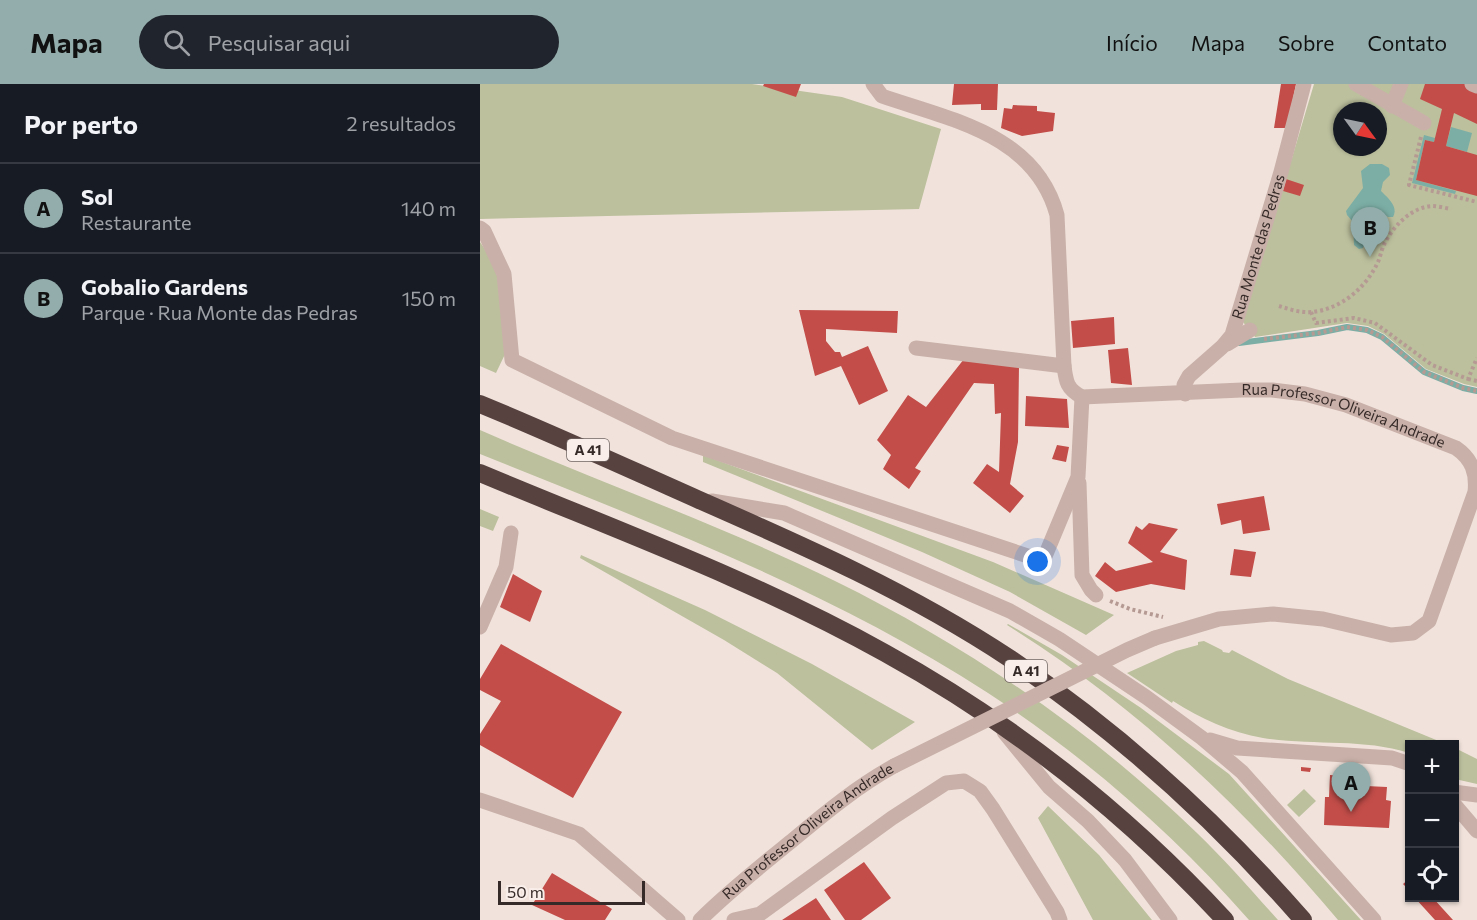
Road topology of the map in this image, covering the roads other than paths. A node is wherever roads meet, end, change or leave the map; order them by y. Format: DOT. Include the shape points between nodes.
graph roads {
  1 [pos="873,84"];
  2 [pos="1304,84"];
  3 [pos="1401,84"];
  4 [pos="1472,84"];
  5 [pos="1360,85"];
  6 [pos="1477,86"];
  7 [pos="1392,106"];
  8 [pos="1424,123"];
  9 [pos="480,228"];
  10 [pos="1256,335"];
  11 [pos="1222,347"];
  12 [pos="916,348"];
  13 [pos="1064,366"];
  14 [pos="1185,394"];
  15 [pos="1082,397"];
  16 [pos="480,404"];
  17 [pos="480,473"];
  18 [pos="1078,477"];
  19 [pos="696,498"];
  20 [pos="511,533"];
  21 [pos="1096,595"];
  22 [pos="480,627"];
  23 [pos="992,718"];
  24 [pos="1202,738"];
  25 [pos="1405,762"];
  26 [pos="1459,793"];
  27 [pos="1477,795"];
  28 [pos="480,800"];
  29 [pos="1459,809"];
  30 [pos="1477,831"];
  31 [pos="678,920"];
  32 [pos="700,920"];
  33 [pos="734,920"];
  34 [pos="1060,920"];
  35 [pos="1170,920"];
  36 [pos="1225,920"];
  37 [pos="1303,920"];
  38 [pos="1374,920"];
  1 -- 13 [label="street" via="882,96 981,130 1013,148 1043,180 1057,215"];
  2 -- 11 [label="street, Rua Monte das Pedras" via="1232,335"];
  3 -- 7 [label="street"];
  4 -- 6 [label="street"];
  5 -- 7 [label="street"];
  7 -- 8 [label="street"];
  9 -- 18 [label="street" via="504,274 512,360 672,438 1043,561"];
  10 -- 11 [label="street"];
  11 -- 14 [label="street, Rua Monte das Pedras" via="1189,376"];
  12 -- 13 [label="street"];
  13 -- 15 [label="street" via="1066,381"];
  14 -- 15 [label="street, Rua Professor Oliveira Andrade"];
  14 -- 32 [label="street, Rua Professor Oliveira Andrade, bridge" via="1272,390 1305,394 1346,405 1466,455 1476,479 1475,492 1429,621 1413,633 1391,635 1323,619 1273,614 1219,619 1155,638 868,780 748,876"];
  15 -- 18 [label="street"];
  16 -- 19 [label="highway, A 41"];
  17 -- 23 [label="highway" via="688,559 838,628 921,673"];
  18 -- 21 [label="street" via="1082,575"];
  19 -- 24 [label="street" via="784,513 1010,611 1059,639"];
  19 -- 37 [label="highway, A 41" via="861,573 1009,658 1098,722 1171,783 1234,844"];
  20 -- 22 [label="street" via="506,567"];
  23 -- 35 [label="street" via="1049,787 1125,860"];
  23 -- 36 [label="highway" via="1082,785 1138,833"];
  24 -- 25 [label="street" via="1237,748 1392,758"];
  24 -- 38 [label="street" via="1242,772"];
  26 -- 27 [label="street"];
  28 -- 31 [label="street" via="579,834"];
  29 -- 30 [label="street"];
  33 -- 34 [label="street" via="760,914 892,818 946,783 964,781 980,791 993,809"];
}
